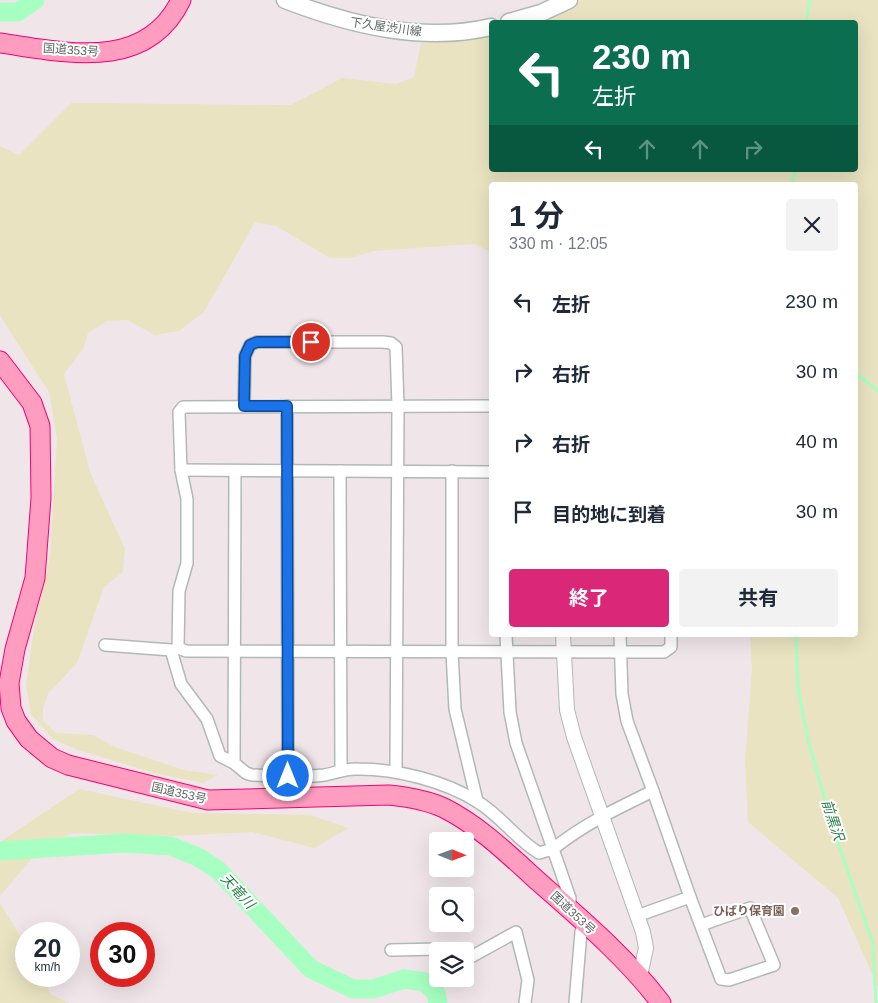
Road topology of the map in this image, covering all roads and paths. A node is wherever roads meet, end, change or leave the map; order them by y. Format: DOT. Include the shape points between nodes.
graph roads {
  1 [pos="181,0"];
  2 [pos="285,0"];
  3 [pos="569,0"];
  4 [pos="516,20"];
  5 [pos="489,27"];
  6 [pos="0,43"];
  7 [pos="0,361"];
  8 [pos="244,406"];
  9 [pos="287,406"];
  10 [pos="398,406"];
  11 [pos="489,406"];
  12 [pos="181,470"];
  13 [pos="235,471"];
  14 [pos="287,471"];
  15 [pos="340,471"];
  16 [pos="397,471"];
  17 [pos="452,471"];
  18 [pos="489,472"];
  19 [pos="506,637"];
  20 [pos="563,637"];
  21 [pos="620,637"];
  22 [pos="671,637"];
  23 [pos="105,644"];
  24 [pos="235,651"];
  25 [pos="288,651"];
  26 [pos="506,651"];
  27 [pos="342,652"];
  28 [pos="397,652"];
  29 [pos="452,652"];
  30 [pos="562,652"];
  31 [pos="620,652"];
  32 [pos="234,763"];
  33 [pos="342,770"];
  34 [pos="396,771"];
  35 [pos="288,776"];
  36 [pos="653,791"];
  37 [pos="477,801"];
  38 [pos="601,816"];
  39 [pos="553,849"];
  40 [pos="690,897"];
  41 [pos="570,909"];
  42 [pos="637,916"];
  43 [pos="584,923"];
  44 [pos="701,925"];
  45 [pos="429,949"];
  46 [pos="391,950"];
  47 [pos="474,955"];
  48 [pos="640,976"];
  49 [pos="526,1003"];
  50 [pos="575,1003"];
  51 [pos="661,1003"];
  1 -- 6 [label="highway, 国道353号" via="172,15 153,34 130,47 114,51 90,54"];
  2 -- 5 [label="main road, 下久屋渋川線" via="324,15 381,28 436,33"];
  3 -- 4 [label="main road"];
  7 -- 41 [label="highway, 国道353号" via="32,403 40,426 41,498 36,570 9,683 16,721 38,748 68,764 208,800 367,795 424,801 469,823"];
  8 -- 9 [label="street"];
  8 -- 10 [label="street" via="245,356 250,345 257,342 383,342 396,347 398,354"];
  8 -- 12 [label="street" via="186,406 180,409"];
  9 -- 10 [label="street"];
  9 -- 14 [label="street"];
  10 -- 11 [label="street"];
  10 -- 16 [label="street"];
  12 -- 13 [label="street"];
  12 -- 24 [label="street" via="187,499 187,563 179,591 178,648 186,651"];
  13 -- 14 [label="street"];
  13 -- 24 [label="street"];
  14 -- 15 [label="street"];
  14 -- 25 [label="street"];
  15 -- 16 [label="street"];
  15 -- 27 [label="street"];
  16 -- 17 [label="street"];
  16 -- 28 [label="street"];
  17 -- 18 [label="street"];
  17 -- 29 [label="street"];
  19 -- 26 [label="street"];
  20 -- 30 [label="street"];
  21 -- 31 [label="street"];
  22 -- 31 [label="street" via="668,651"];
  23 -- 32 [label="street" via="171,650 182,684 207,719 220,756"];
  24 -- 25 [label="street"];
  24 -- 32 [label="street"];
  25 -- 27 [label="street"];
  25 -- 35 [label="street"];
  26 -- 29 [label="street"];
  26 -- 30 [label="street"];
  26 -- 39 [label="street" via="510,712 516,743"];
  27 -- 28 [label="street"];
  27 -- 33 [label="street"];
  28 -- 29 [label="street"];
  28 -- 34 [label="street"];
  29 -- 37 [label="street" via="455,709"];
  30 -- 31 [label="street"];
  30 -- 38 [label="street" via="567,710 580,760"];
  31 -- 36 [label="street" via="627,721"];
  32 -- 35 [label="street" via="246,773"];
  33 -- 34 [label="street"];
  33 -- 35 [label="street"];
  34 -- 37 [label="street" via="414,775"];
  36 -- 38 [label="street"];
  36 -- 40 [label="street"];
  37 -- 39 [label="street" via="528,847 539,853"];
  38 -- 39 [label="street"];
  38 -- 42 [label="street"];
  39 -- 41 [label="street" via="570,898"];
  40 -- 42 [label="street"];
  40 -- 44 [label="street"];
  41 -- 43 [label="highway, 国道353号"];
  42 -- 48 [label="street" via="646,948"];
  43 -- 48 [label="highway, 国道353号"];
  43 -- 50 [label="street"];
  44 -- 44 [label="street" via="721,979 729,980 774,965 750,908"];
  45 -- 46 [label="street"];
  47 -- 49 [label="street" via="516,932 528,980"];
  48 -- 51 [label="highway, 国道353号"];
}
